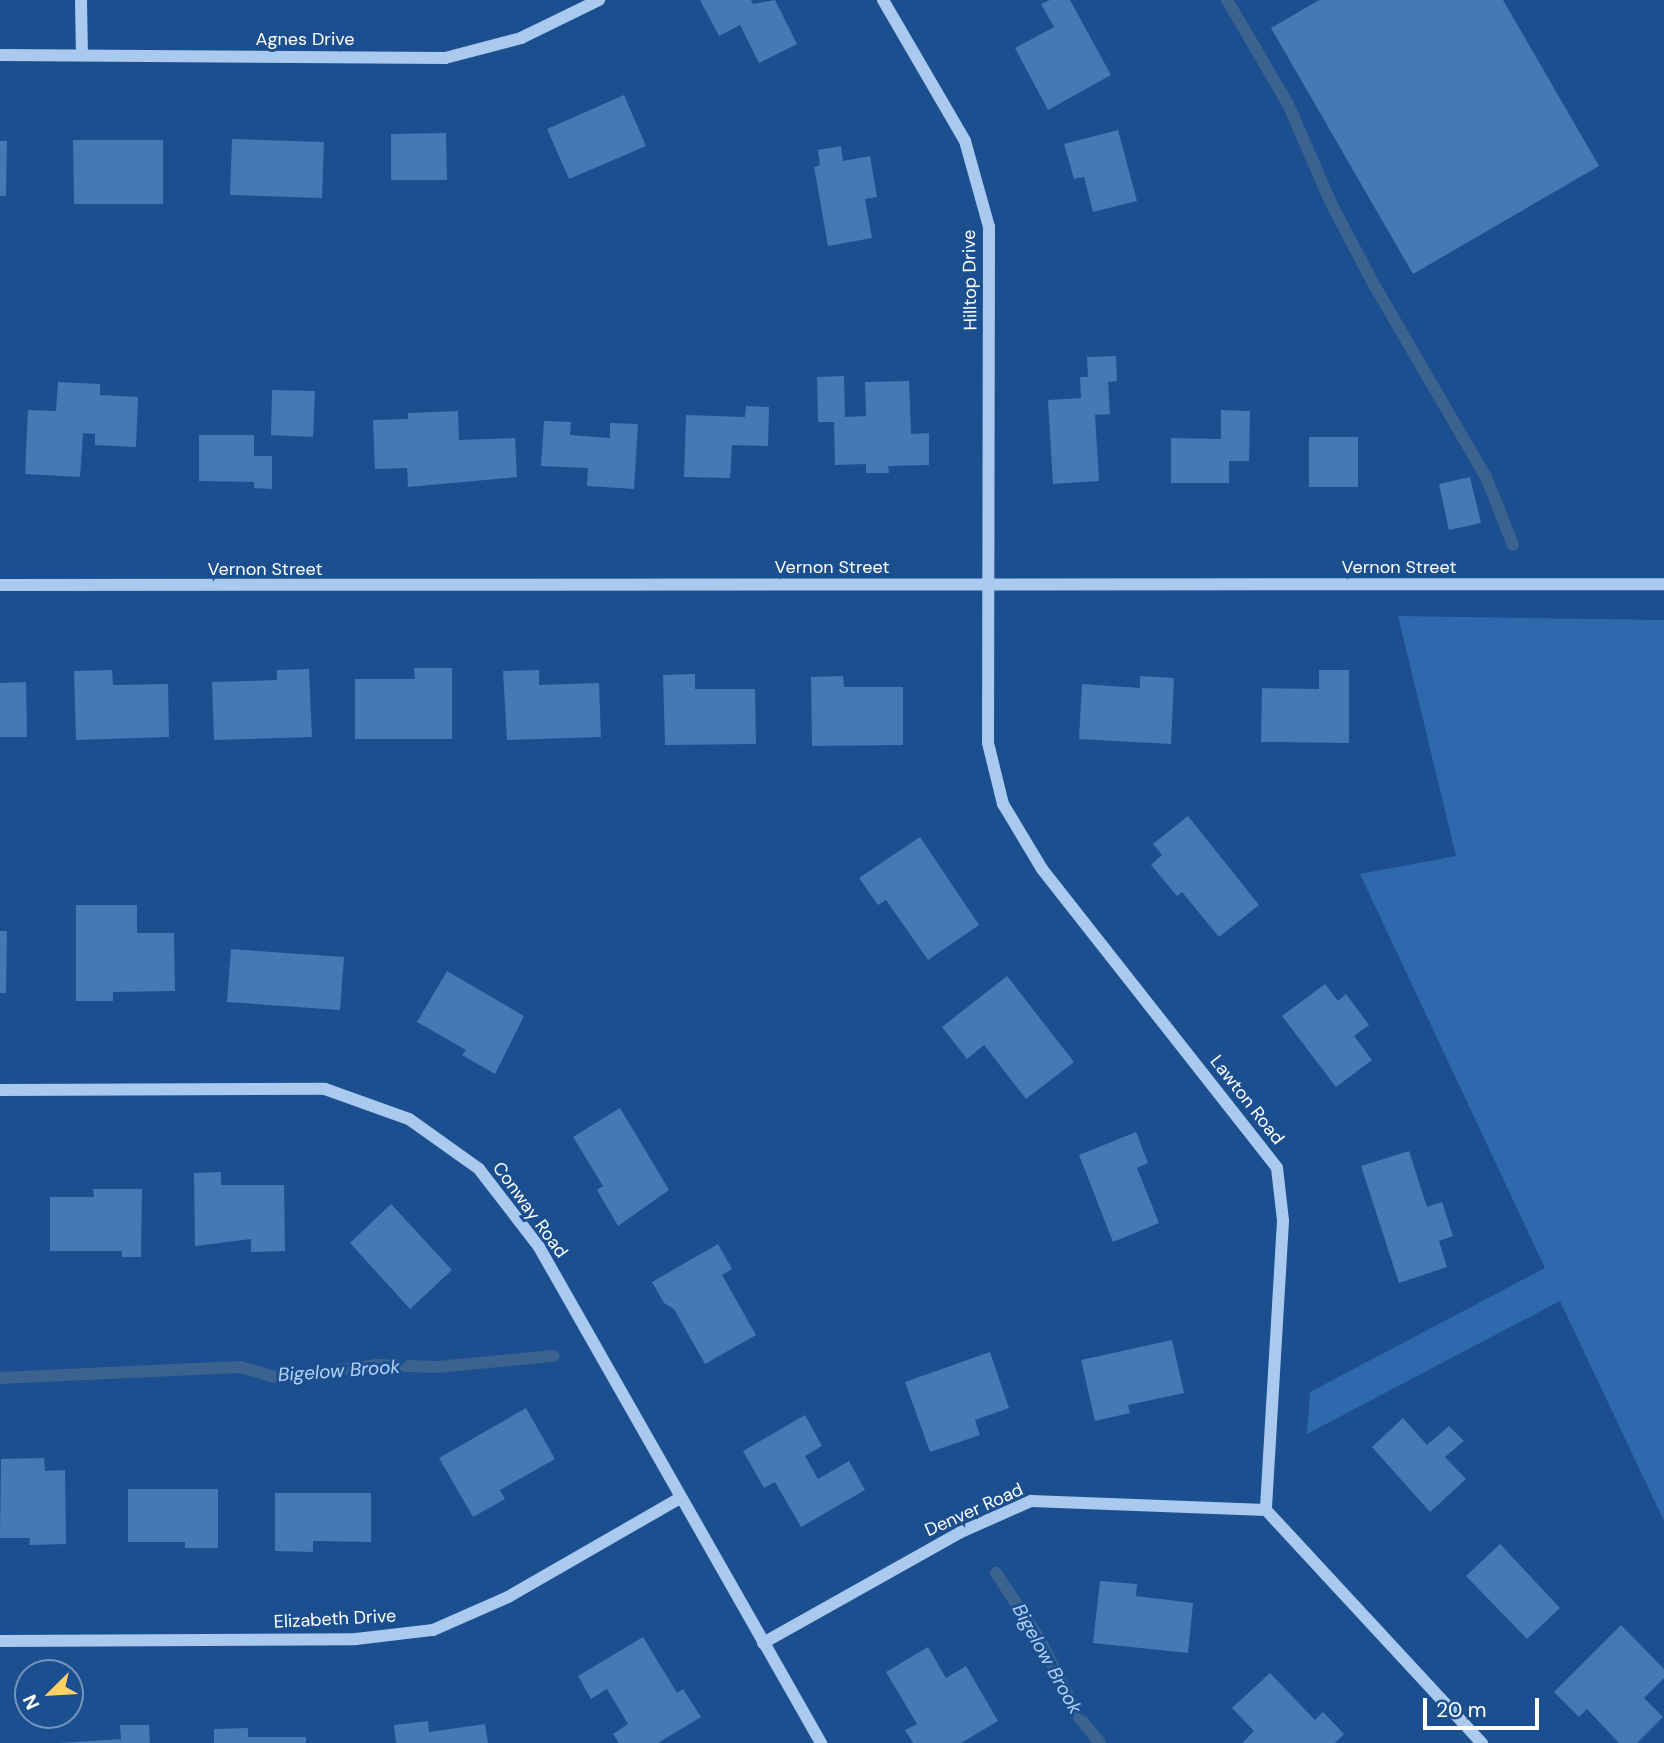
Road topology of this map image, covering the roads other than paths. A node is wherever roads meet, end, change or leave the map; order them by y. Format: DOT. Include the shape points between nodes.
graph roads {
  1 [pos="81,0"];
  2 [pos="599,0"];
  3 [pos="883,0"];
  4 [pos="0,55"];
  5 [pos="82,55"];
  6 [pos="986,584"];
  7 [pos="1664,584"];
  8 [pos="0,586"];
  9 [pos="0,1090"];
  10 [pos="680,1498"];
  11 [pos="1266,1510"];
  12 [pos="0,1640"];
  13 [pos="763,1643"];
  14 [pos="821,1743"];
  15 [pos="1482,1743"];
  1 -- 5 [label="street"];
  2 -- 5 [label="street, Agnes Drive" via="520,38 445,58"];
  3 -- 6 [label="street, Hilltop Drive" via="965,141 989,227"];
  4 -- 5 [label="street, Agnes Drive"];
  6 -- 7 [label="street, Vernon Street"];
  6 -- 8 [label="street, Vernon Street"];
  6 -- 11 [label="street, Lawton Road" via="988,743 1003,804 1042,869 1278,1168 1283,1221"];
  9 -- 10 [label="street, Conway Road" via="325,1089 409,1119 479,1169 538,1247"];
  10 -- 12 [label="street, Elizabeth Drive" via="508,1597 433,1630 356,1639"];
  10 -- 13 [label="street, Conway Road"];
  11 -- 13 [label="street, Denver Road" via="1031,1501 961,1532"];
  11 -- 15 [label="street"];
  13 -- 14 [label="street, Conway Road"];
}
